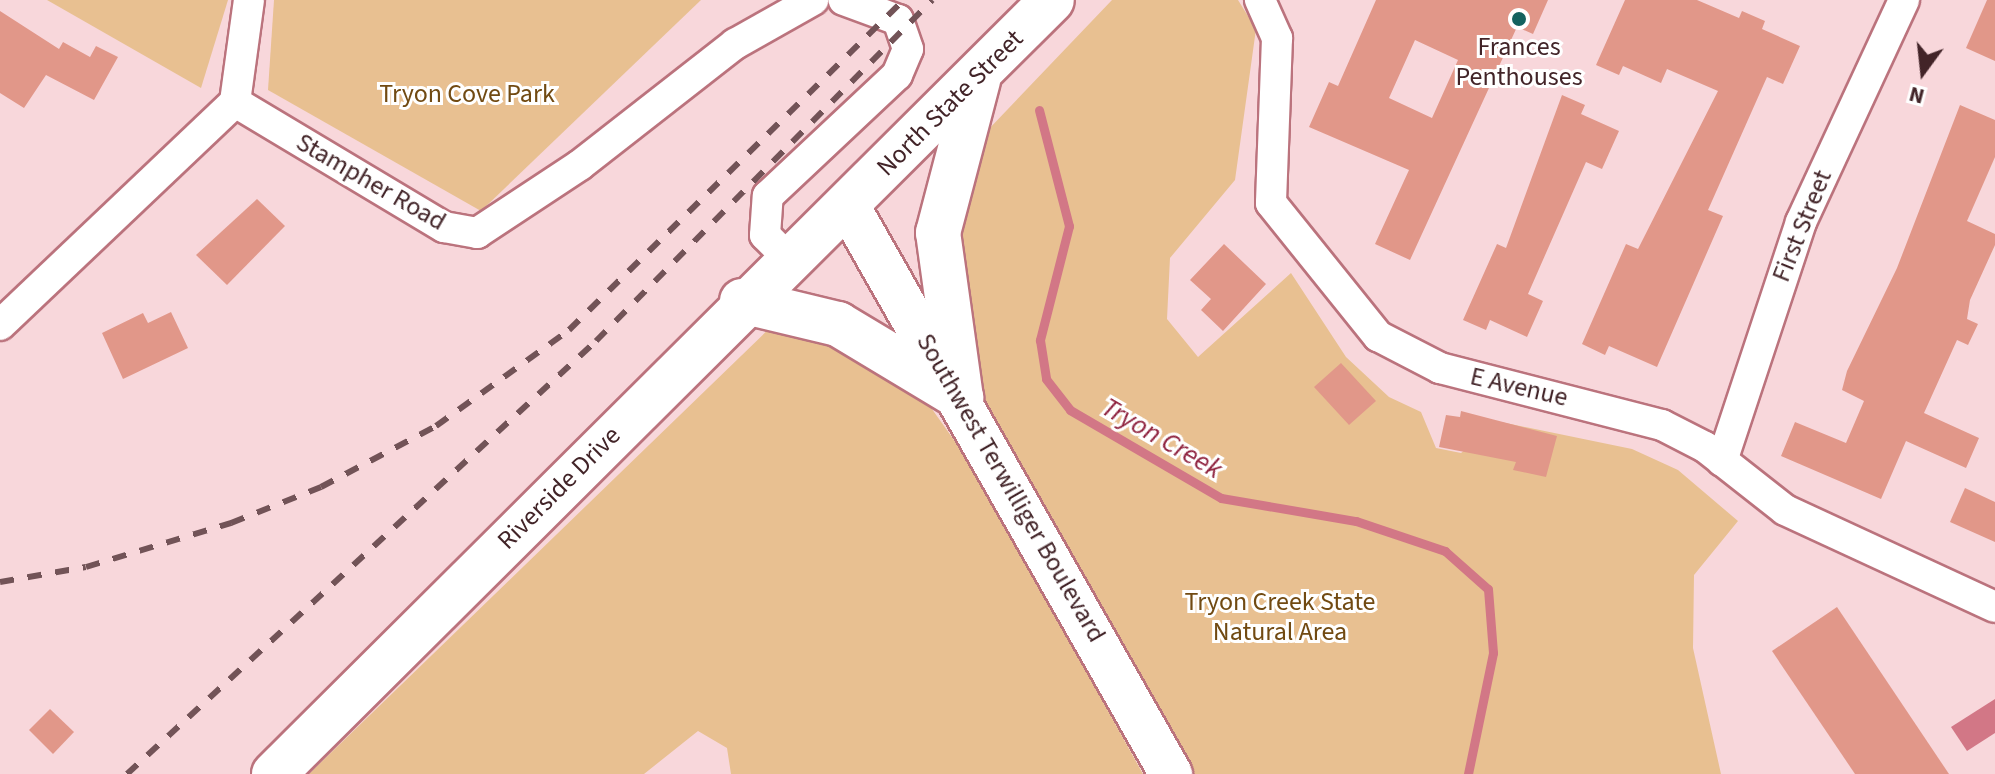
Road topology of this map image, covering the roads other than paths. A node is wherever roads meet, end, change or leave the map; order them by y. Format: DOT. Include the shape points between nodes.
graph roads {
  1 [pos="249,0"];
  2 [pos="813,0"];
  3 [pos="844,0"];
  4 [pos="1052,0"];
  5 [pos="1260,0"];
  6 [pos="1904,0"];
  7 [pos="980,74"];
  8 [pos="235,102"];
  9 [pos="847,204"];
  10 [pos="787,257"];
  11 [pos="742,301"];
  12 [pos="0,325"];
  13 [pos="961,398"];
  14 [pos="1722,461"];
  15 [pos="1995,607"];
  16 [pos="274,774"];
  17 [pos="1171,774"];
  1 -- 8 [label="street"];
  2 -- 8 [label="street, Stampher Road" via="735,44 580,165 477,233 444,227"];
  3 -- 10 [label="street" via="898,20 908,36 897,75 768,196 765,235"];
  4 -- 7 [label="main road, North State Street"];
  5 -- 14 [label="street, E Avenue" via="1277,38 1271,203 1378,336 1440,368 1662,425"];
  6 -- 14 [label="street, First Street" via="1801,222"];
  7 -- 9 [label="main road, North State Street"];
  7 -- 13 [label="main road" via="938,233"];
  8 -- 12 [label="street"];
  9 -- 10 [label="main road, Riverside Drive"];
  9 -- 13 [label="main road, Southwest Terwilliger Boulevard"];
  10 -- 11 [label="main road, Riverside Drive"];
  11 -- 13 [label="main road" via="838,324"];
  11 -- 16 [label="main road, Riverside Drive"];
  13 -- 17 [label="main road, Southwest Terwilliger Boulevard"];
  14 -- 15 [label="street, E Avenue" via="1749,487 1813,526"];
}
